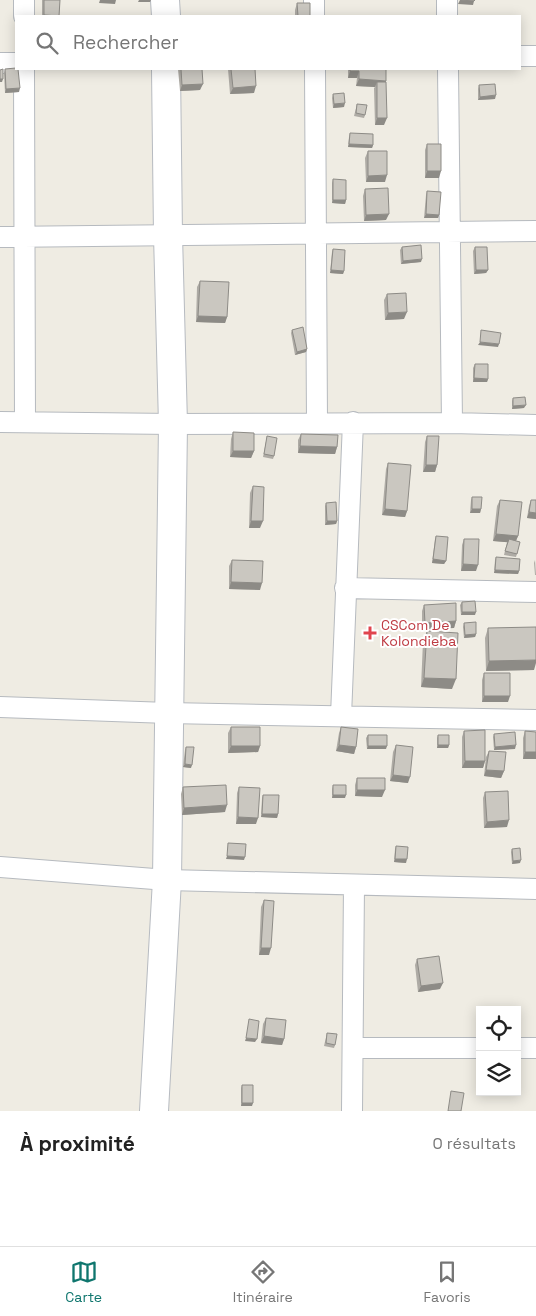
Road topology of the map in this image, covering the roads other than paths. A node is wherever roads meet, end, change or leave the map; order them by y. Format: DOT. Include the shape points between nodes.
graph roads {
  1 [pos="24,0"];
  2 [pos="165,0"];
  3 [pos="314,0"];
  4 [pos="447,0"];
  5 [pos="24,15"];
  6 [pos="166,15"];
  7 [pos="314,15"];
  8 [pos="447,15"];
  9 [pos="521,56"];
  10 [pos="536,56"];
  11 [pos="0,63"];
  12 [pos="15,63"];
  13 [pos="24,70"];
  14 [pos="166,70"];
  15 [pos="315,70"];
  16 [pos="448,70"];
  17 [pos="536,230"];
  18 [pos="450,232"];
  19 [pos="316,233"];
  20 [pos="168,235"];
  21 [pos="0,237"];
  22 [pos="25,237"];
  23 [pos="25,421"];
  24 [pos="0,422"];
  25 [pos="353,422"];
  26 [pos="317,423"];
  27 [pos="452,423"];
  28 [pos="173,424"];
  29 [pos="536,425"];
  30 [pos="345,588"];
  31 [pos="536,592"];
  32 [pos="0,707"];
  33 [pos="168,713"];
  34 [pos="341,716"];
  35 [pos="536,720"];
  36 [pos="0,867"];
  37 [pos="167,880"];
  38 [pos="354,885"];
  39 [pos="536,889"];
  40 [pos="353,1048"];
  41 [pos="476,1048"];
  42 [pos="521,1048"];
  43 [pos="536,1048"];
  44 [pos="154,1111"];
  45 [pos="352,1111"];
  1 -- 5 [label="street"];
  2 -- 6 [label="street"];
  3 -- 7 [label="street"];
  4 -- 8 [label="street"];
  9 -- 10 [label="street"];
  11 -- 12 [label="street"];
  13 -- 22 [label="street"];
  14 -- 20 [label="street"];
  15 -- 19 [label="street"];
  16 -- 18 [label="street"];
  17 -- 18 [label="street"];
  18 -- 19 [label="street"];
  18 -- 27 [label="street"];
  19 -- 20 [label="street"];
  19 -- 26 [label="street"];
  20 -- 22 [label="street"];
  20 -- 28 [label="street"];
  21 -- 22 [label="street"];
  22 -- 23 [label="street"];
  23 -- 24 [label="street"];
  23 -- 28 [label="street"];
  25 -- 26 [label="street"];
  25 -- 27 [label="street"];
  25 -- 30 [label="street"];
  26 -- 28 [label="street"];
  27 -- 29 [label="street"];
  28 -- 33 [label="street"];
  30 -- 31 [label="street"];
  30 -- 34 [label="street"];
  32 -- 33 [label="street"];
  33 -- 34 [label="street"];
  33 -- 37 [label="street"];
  34 -- 35 [label="street"];
  36 -- 37 [label="street"];
  37 -- 38 [label="street"];
  37 -- 44 [label="street"];
  38 -- 39 [label="street"];
  38 -- 40 [label="street"];
  40 -- 41 [label="street"];
  40 -- 45 [label="street"];
  42 -- 43 [label="street"];
}
